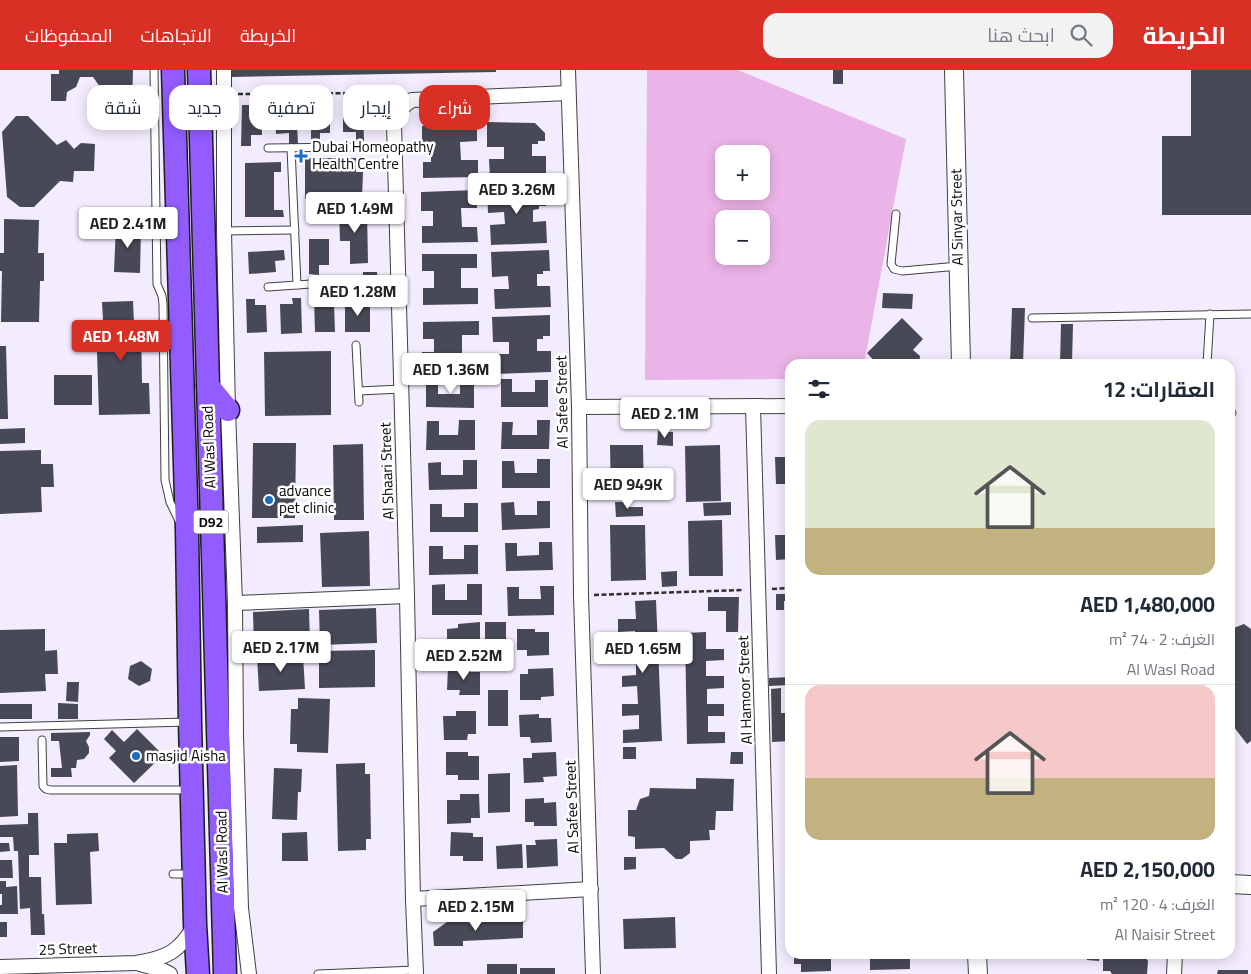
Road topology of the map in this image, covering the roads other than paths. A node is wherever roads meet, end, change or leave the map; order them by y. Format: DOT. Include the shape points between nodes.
graph roads {
  1 [pos="154,70"];
  2 [pos="173,70"];
  3 [pos="199,70"];
  4 [pos="224,70"];
  5 [pos="568,70"];
  6 [pos="954,70"];
  7 [pos="568,93"];
  8 [pos="357,147"];
  9 [pos="268,148"];
  10 [pos="291,148"];
  11 [pos="896,214"];
  12 [pos="294,230"];
  13 [pos="224,232"];
  14 [pos="958,266"];
  15 [pos="354,281"];
  16 [pos="297,285"];
  17 [pos="268,287"];
  18 [pos="169,290"];
  19 [pos="1210,314"];
  20 [pos="1251,314"];
  21 [pos="1032,318"];
  22 [pos="356,345"];
  23 [pos="961,359"];
  24 [pos="1207,359"];
  25 [pos="208,386"];
  26 [pos="401,389"];
  27 [pos="359,391"];
  28 [pos="359,402"];
  29 [pos="579,406"];
  30 [pos="753,406"];
  31 [pos="785,406"];
  32 [pos="228,410"];
  33 [pos="408,596"];
  34 [pos="234,603"];
  35 [pos="190,722"];
  36 [pos="0,727"];
  37 [pos="236,735"];
  38 [pos="42,740"];
  39 [pos="219,752"];
  40 [pos="192,790"];
  41 [pos="1235,884"];
  42 [pos="1251,885"];
  43 [pos="590,889"];
  44 [pos="413,899"];
  45 [pos="195,924"];
  46 [pos="977,959"];
  47 [pos="1175,959"];
  48 [pos="136,963"];
  49 [pos="0,967"];
  50 [pos="415,972"];
  51 [pos="170,974"];
  52 [pos="198,974"];
  53 [pos="225,974"];
  54 [pos="249,974"];
  55 [pos="318,974"];
  56 [pos="593,974"];
  57 [pos="769,974"];
  58 [pos="978,974"];
  59 [pos="1174,974"];
  1 -- 18 [label="lane" via="157,281"];
  2 -- 18 [label="main road, Al Wasl Road / D92"];
  3 -- 25 [label="main road, Al Wasl Road / D92"];
  4 -- 13 [label="street"];
  5 -- 7 [label="street, Al Safee Street"];
  6 -- 14 [label="street, Al Sinyar Street"];
  7 -- 26 [label="street, Al Shaari Street" via="412,100 398,112 394,124"];
  7 -- 29 [label="street, Al Safee Street"];
  8 -- 10 [label="lane"];
  9 -- 10 [label="lane"];
  10 -- 12 [label="lane"];
  11 -- 14 [label="lane" via="891,264 894,269"];
  12 -- 13 [label="lane"];
  12 -- 16 [label="lane"];
  13 -- 32 [label="street"];
  14 -- 23 [label="street, Al Sinyar Street"];
  15 -- 16 [label="lane"];
  16 -- 17 [label="lane"];
  18 -- 35 [label="main road, Al Wasl Road / D92" via="187,531"];
  19 -- 20 [label="lane"];
  19 -- 21 [label="lane"];
  19 -- 24 [label="lane"];
  22 -- 27 [label="lane"];
  25 -- 32 [label="main road"];
  25 -- 39 [label="main road, Al Wasl Road / D92"];
  26 -- 27 [label="lane"];
  26 -- 33 [label="street, Al Shaari Street"];
  27 -- 28 [label="lane"];
  29 -- 30 [label="street"];
  29 -- 43 [label="street, Al Safee Street"];
  30 -- 31 [label="street"];
  30 -- 57 [label="street, Al Hamoor Street"];
  32 -- 34 [label="street"];
  33 -- 34 [label="street"];
  33 -- 44 [label="street, Al Shaari Street"];
  34 -- 37 [label="street"];
  35 -- 36 [label="lane"];
  35 -- 40 [label="main road, Al Wasl Road / D92"];
  37 -- 39 [label="main road"];
  37 -- 54 [label="street" via="242,908"];
  38 -- 40 [label="lane" via="44,786 48,790"];
  39 -- 53 [label="main road, Al Wasl Road / D92"];
  40 -- 45 [label="main road, Al Wasl Road / D92" via="184,874"];
  41 -- 42 [label="street"];
  43 -- 44 [label="street"];
  43 -- 56 [label="street, Al Safee Street"];
  44 -- 50 [label="street, Al Shaari Street"];
  45 -- 48 [label="street, 25 Street" via="187,938 172,952"];
  45 -- 52 [label="main road, Al Wasl Road / D92"];
  46 -- 58 [label="street"];
  47 -- 59 [label="street"];
  48 -- 49 [label="street, 25 Street"];
  48 -- 51 [label="street, 25 Street"];
  50 -- 55 [label="lane"];
}
